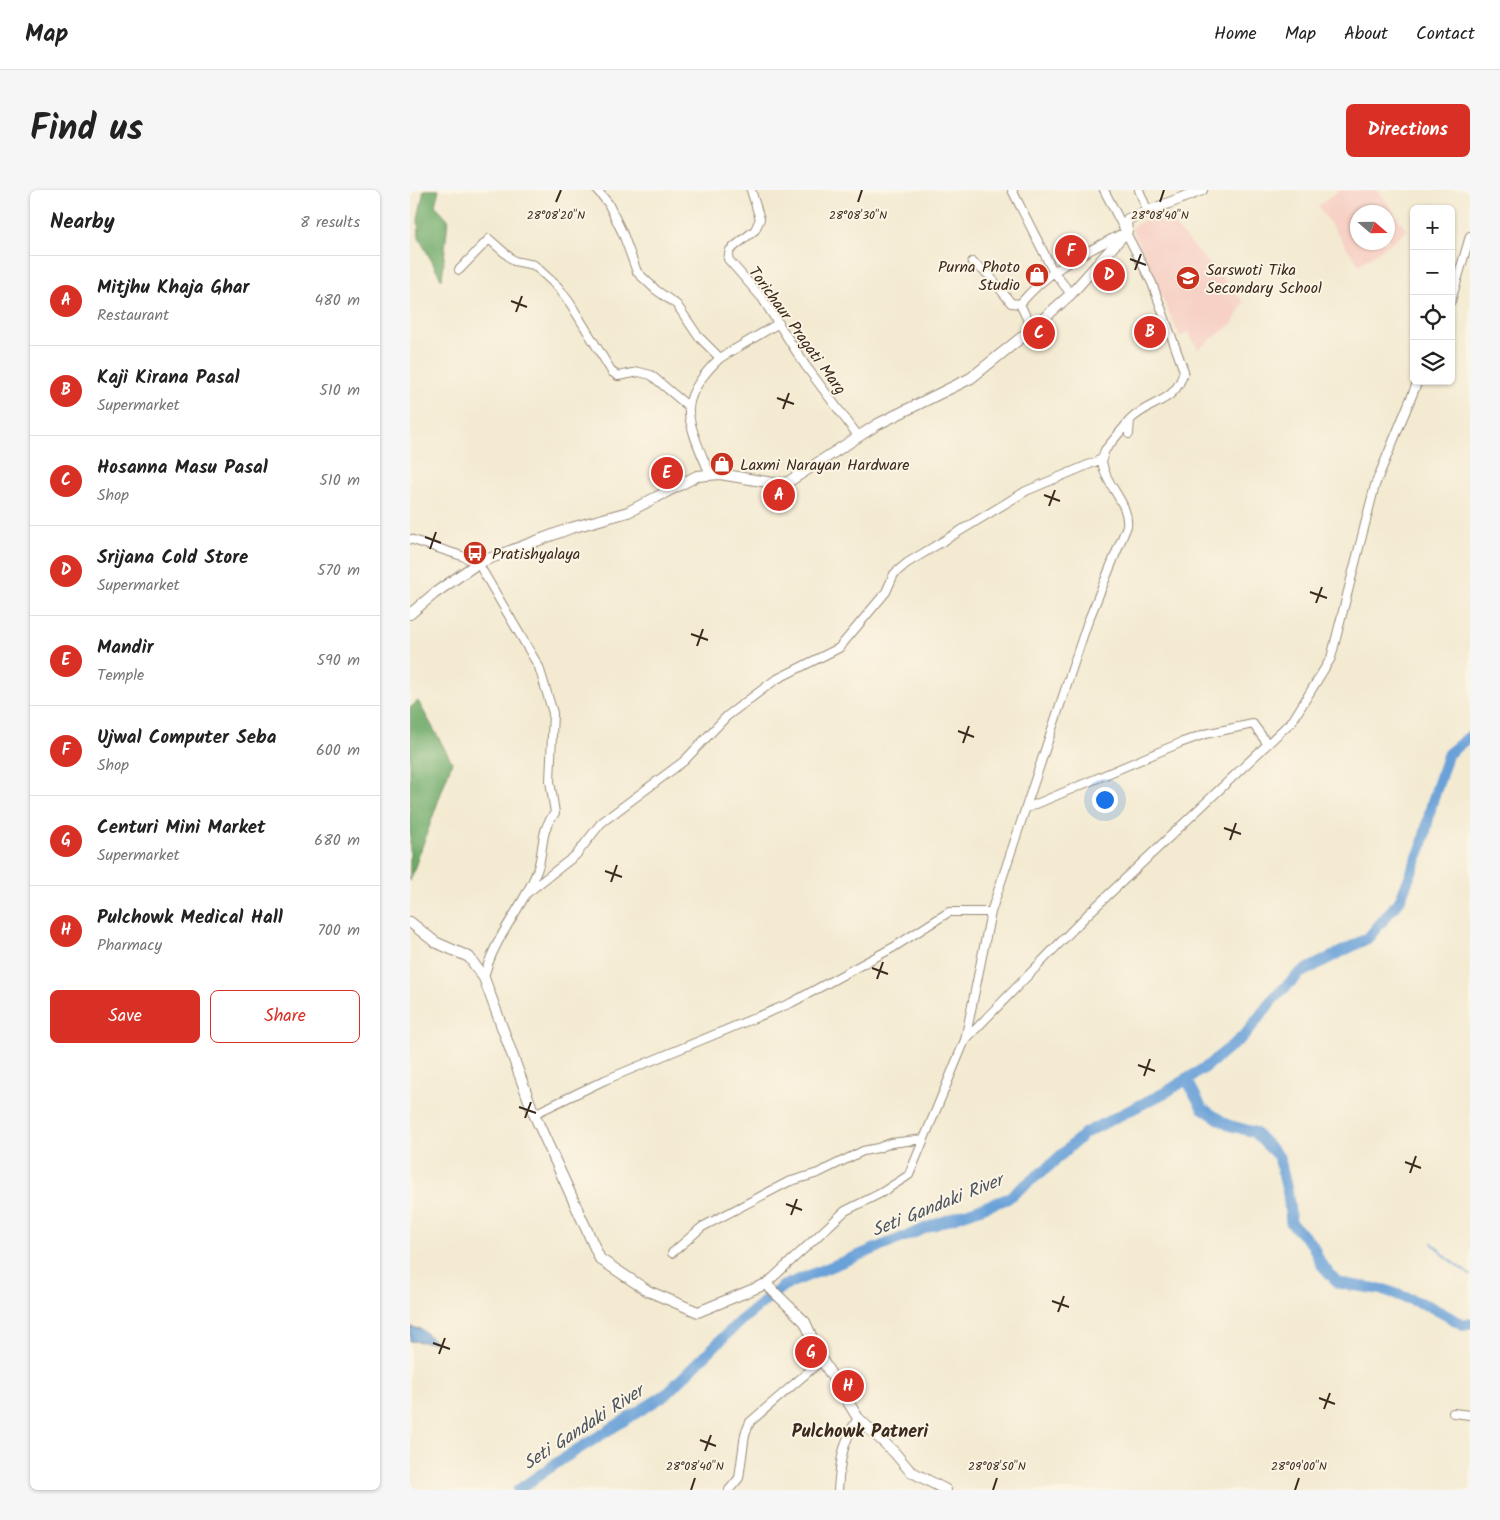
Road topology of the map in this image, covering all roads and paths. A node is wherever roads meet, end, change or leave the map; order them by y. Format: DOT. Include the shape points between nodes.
graph roads {
  1 [pos="597,190"];
  2 [pos="751,190"];
  3 [pos="1012,190"];
  4 [pos="1104,190"];
  5 [pos="1139,190"];
  6 [pos="1202,190"];
  7 [pos="1148,212"];
  8 [pos="1127,231"];
  9 [pos="1470,236"];
  10 [pos="972,262"];
  11 [pos="459,270"];
  12 [pos="1053,271"];
  13 [pos="1071,294"];
  14 [pos="1453,295"];
  15 [pos="1020,304"];
  16 [pos="779,323"];
  17 [pos="1032,329"];
  18 [pos="720,358"];
  19 [pos="1416,385"];
  20 [pos="689,407"];
  21 [pos="1130,420"];
  22 [pos="1129,434"];
  23 [pos="859,437"];
  24 [pos="1102,459"];
  25 [pos="710,474"];
  26 [pos="410,540"];
  27 [pos="478,563"];
  28 [pos="410,614"];
  29 [pos="1268,743"];
  30 [pos="1027,808"];
  31 [pos="527,893"];
  32 [pos="991,912"];
  33 [pos="410,922"];
  34 [pos="484,978"];
  35 [pos="965,1040"];
  36 [pos="534,1114"];
  37 [pos="924,1139"];
  38 [pos="672,1253"];
  39 [pos="766,1284"];
  40 [pos="822,1360"];
  41 [pos="1453,1413"];
  42 [pos="1470,1415"];
  43 [pos="858,1418"];
  44 [pos="729,1490"];
  45 [pos="838,1490"];
  46 [pos="946,1490"];
  1 -- 18 [label="street" via="608,203 637,272 677,305 698,336"];
  2 -- 16 [label="street, Torichaur Pragati Marg" via="760,219 755,230 730,250 728,259"];
  3 -- 12 [label="street"];
  4 -- 8 [label="street"];
  5 -- 7 [label="street"];
  6 -- 7 [label="main road"];
  7 -- 8 [label="main road" via="1128,219"];
  8 -- 12 [label="street"];
  8 -- 13 [label="main road"];
  8 -- 21 [label="street" via="1152,283 1184,371 1180,385 1173,393"];
  9 -- 14 [label="street"];
  10 -- 15 [label="street" via="989,275 1011,303"];
  11 -- 20 [label="street" via="489,238 514,261 534,265 570,302 612,372 618,376 639,372 651,375"];
  12 -- 13 [label="street"];
  12 -- 15 [label="street"];
  13 -- 17 [label="main road"];
  15 -- 17 [label="street"];
  16 -- 18 [label="street"];
  16 -- 23 [label="street, Torichaur Pragati Marg" via="805,365"];
  17 -- 23 [label="main road" via="971,378 913,405"];
  18 -- 20 [label="street" via="697,386"];
  19 -- 29 [label="street" via="1375,485 1331,658 1293,720"];
  20 -- 25 [label="street" via="697,441"];
  21 -- 22 [label="street"];
  21 -- 24 [label="street" via="1105,450"];
  23 -- 25 [label="main road" via="783,484"];
  24 -- 30 [label="street" via="1106,478 1126,512 1127,526 1087,624"];
  24 -- 31 [label="street" via="1026,491 907,563 894,574 886,592 839,648 775,680 727,716 684,761 601,823 576,855"];
  25 -- 27 [label="main road" via="693,478 628,512 571,528"];
  26 -- 27 [label="street"];
  27 -- 28 [label="main road"];
  27 -- 31 [label="street" via="539,667 553,713 550,782 555,813 546,823 538,869"];
  29 -- 30 [label="street" via="1253,724 1205,734"];
  29 -- 35 [label="street" via="1088,914"];
  30 -- 32 [label="street"];
  31 -- 34 [label="street" via="489,957"];
  32 -- 35 [label="street"];
  32 -- 36 [label="street" via="949,912 894,947 790,1003 614,1076"];
  33 -- 34 [label="main road" via="435,942 469,957"];
  34 -- 36 [label="main road"];
  35 -- 37 [label="street"];
  36 -- 39 [label="main road" via="603,1262 648,1291 698,1312"];
  37 -- 38 [label="street" via="891,1143 857,1153 818,1173 788,1182 702,1226"];
  37 -- 39 [label="street" via="909,1175 845,1211"];
  39 -- 40 [label="main road" via="805,1322"];
  40 -- 43 [label="main road"];
  40 -- 44 [label="street" via="750,1422 745,1434 740,1478"];
  41 -- 42 [label="street"];
  43 -- 45 [label="street" via="844,1442"];
  43 -- 46 [label="main road" via="910,1471"];
}
